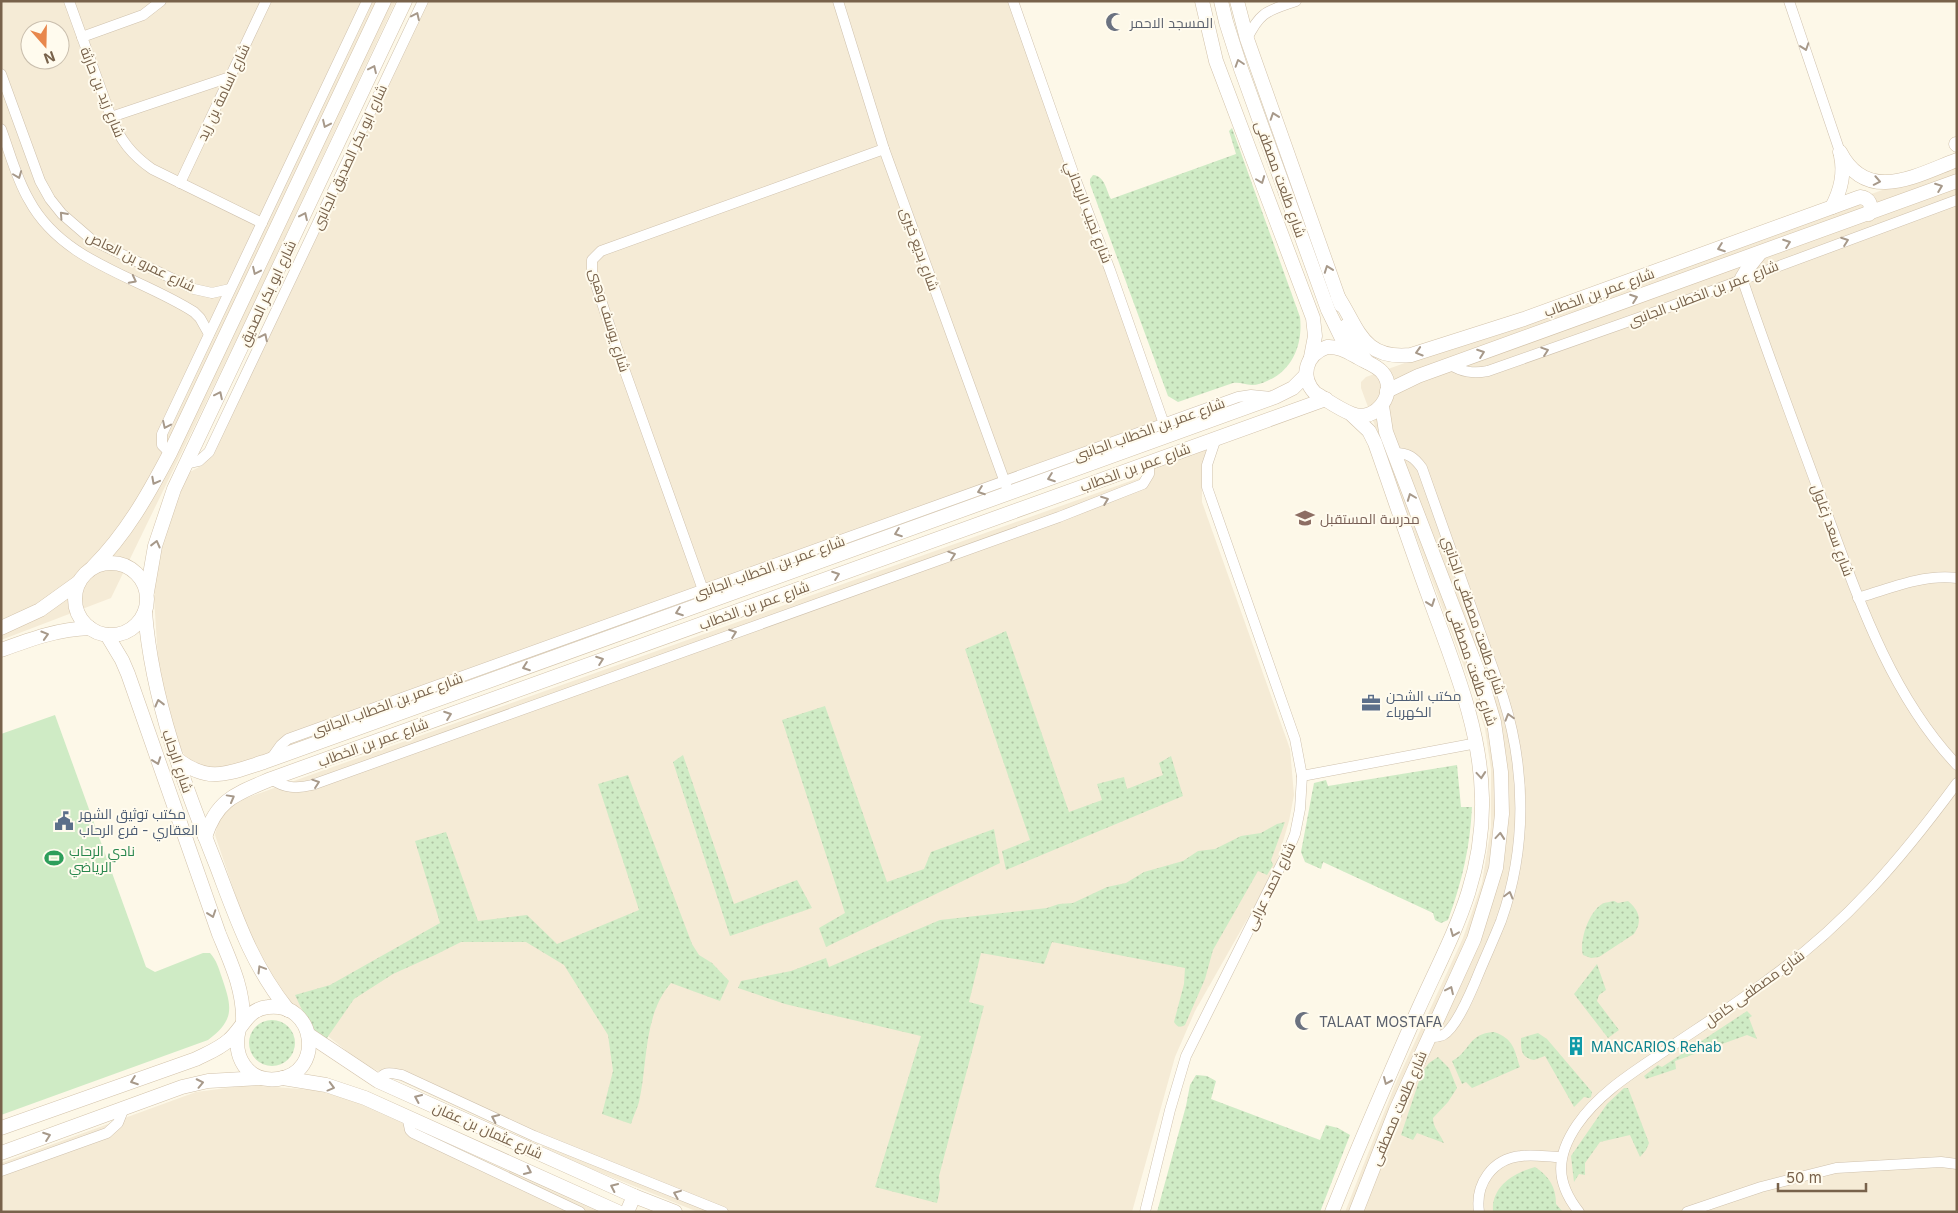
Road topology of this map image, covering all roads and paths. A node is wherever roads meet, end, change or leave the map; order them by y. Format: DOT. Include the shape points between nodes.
graph roads {
  1 [pos="69,1"];
  2 [pos="161,1"];
  3 [pos="266,1"];
  4 [pos="367,1"];
  5 [pos="384,1"];
  6 [pos="406,1"];
  7 [pos="423,1"];
  8 [pos="838,1"];
  9 [pos="1013,1"];
  10 [pos="1202,1"];
  11 [pos="1221,1"];
  12 [pos="1237,1"];
  13 [pos="1296,1"];
  14 [pos="1789,1"];
  15 [pos="82,36"];
  16 [pos="1247,39"];
  17 [pos="1,74"];
  18 [pos="230,77"];
  19 [pos="111,117"];
  20 [pos="1,129"];
  21 [pos="884,148"];
  22 [pos="1840,152"];
  23 [pos="1957,160"];
  24 [pos="1957,180"];
  25 [pos="180,182"];
  26 [pos="1957,200"];
  27 [pos="1832,207"];
  28 [pos="1869,214"];
  29 [pos="262,223"];
  30 [pos="1760,252"];
  31 [pos="1742,278"];
  32 [pos="230,289"];
  33 [pos="1338,297"];
  34 [pos="209,334"];
  35 [pos="1350,354"];
  36 [pos="1311,357"];
  37 [pos="1367,362"];
  38 [pos="1449,364"];
  39 [pos="1306,376"];
  40 [pos="1388,391"];
  41 [pos="1275,397"];
  42 [pos="1326,399"];
  43 [pos="1382,406"];
  44 [pos="1352,414"];
  45 [pos="1164,424"];
  46 [pos="1216,438"];
  47 [pos="170,453"];
  48 [pos="1395,453"];
  49 [pos="1149,463"];
  50 [pos="186,464"];
  51 [pos="1007,488"];
  52 [pos="1436,562"];
  53 [pos="93,567"];
  54 [pos="1419,568"];
  55 [pos="780,576"];
  56 [pos="1957,578"];
  57 [pos="79,582"];
  58 [pos="703,590"];
  59 [pos="147,592"];
  60 [pos="787,593"];
  61 [pos="1858,598"];
  62 [pos="145,612"];
  63 [pos="1,628"];
  64 [pos="90,628"];
  65 [pos="107,635"];
  66 [pos="1,650"];
  67 [pos="1477,743"];
  68 [pos="271,759"];
  69 [pos="178,760"];
  70 [pos="1957,765"];
  71 [pos="1302,776"];
  72 [pos="271,779"];
  73 [pos="1957,783"];
  74 [pos="205,838"];
  75 [pos="288,1010"];
  76 [pos="241,1026"];
  77 [pos="309,1034"];
  78 [pos="1428,1038"];
  79 [pos="262,1078"];
  80 [pos="283,1078"];
  81 [pos="378,1080"];
  82 [pos="124,1108"];
  83 [pos="407,1116"];
  84 [pos="1,1128"];
  85 [pos="1,1153"];
  86 [pos="1561,1157"];
  87 [pos="1957,1164"];
  88 [pos="1,1171"];
  89 [pos="634,1196"];
  90 [pos="580,1212"];
  91 [pos="618,1212"];
  92 [pos="627,1212"];
  93 [pos="675,1212"];
  94 [pos="723,1212"];
  95 [pos="1145,1212"];
  96 [pos="1332,1212"];
  97 [pos="1356,1212"];
  98 [pos="1479,1212"];
  99 [pos="1579,1212"];
  100 [pos="1687,1212"];
  1 -- 15 [label="street, شارع زيد بن حارثة"];
  2 -- 15 [label="street" via="143,16"];
  3 -- 18 [label="street, شارع اسامة بن زيد"];
  4 -- 29 [label="street"];
  5 -- 47 [label="street, شارع ابو بكر الصديق, one-way"];
  50 -- 6 [label="street, شارع ابو بكر الصديق, one-way"];
  50 -- 7 [label="street, شارع ابو بكر الصديق الجانبى, one-way" via="199,461 209,452"];
  8 -- 21 [label="street, شارع بديع خيرى"];
  9 -- 45 [label="street, شارع نجيب الريحاني"];
  10 -- 36 [label="street, شارع طلعت مصطفى, one-way" via="1216,61 1313,318 1315,336"];
  35 -- 11 [label="street, شارع طلعت مصطفى, one-way" via="1328,310 1241,69"];
  12 -- 16 [label="street"];
  13 -- 16 [label="street" via="1264,14 1255,22"];
  14 -- 22 [label="street, one-way"];
  15 -- 19 [label="street, شارع زيد بن حارثة"];
  33 -- 16 [label="street, one-way"];
  32 -- 17 [label="street, شارع عمرو بن العاص, one-way" via="212,293 194,289 92,240 76,228 50,199 40,181"];
  18 -- 19 [label="street"];
  18 -- 25 [label="street, شارع اسامة بن زيد"];
  19 -- 25 [label="street, شارع زيد بن حارثة" via="122,141 139,160"];
  20 -- 34 [label="street, شارع عمرو بن العاص, one-way" via="24,192 50,229 75,251 194,312"];
  21 -- 51 [label="street, شارع بديع خيرى"];
  21 -- 58 [label="street, شارع يوسف وهبى" via="601,251 592,260 592,273 622,363"];
  22 -- 23 [label="street, one-way" via="1848,166 1860,176 1883,183 1899,181"];
  22 -- 27 [label="street" via="1842,181"];
  28 -- 24 [label="street, شارع عمر بن الخطاب, one-way"];
  25 -- 29 [label="street, شارع زيد بن حارثة"];
  31 -- 26 [label="street, شارع عمر بن الخطاب الجانبى, one-way"];
  27 -- 28 [label="street, شارع عمر بن الخطاب" via="1860,196 1870,202"];
  27 -- 33 [label="street, شارع عمر بن الخطاب, one-way" via="1524,319 1411,355 1384,353 1368,344 1356,330"];
  30 -- 28 [label="street, شارع عمر بن الخطاب, one-way"];
  29 -- 32 [label="street"];
  30 -- 31 [label="street"];
  38 -- 30 [label="street, شارع عمر بن الخطاب, one-way"];
  38 -- 31 [label="street, شارع عمر بن الخطاب الجانبى, one-way" via="1465,372 1488,372"];
  31 -- 61 [label="street, شارع سعد زغلول"];
  32 -- 34 [label="street"];
  33 -- 37 [label="street" via="1349,335"];
  34 -- 47 [label="street, one-way" via="162,434 162,445"];
  35 -- 36 [label="street" via="1333,347 1321,349"];
  35 -- 37 [label="street"];
  36 -- 39 [label="street"];
  37 -- 40 [label="street" via="1381,370"];
  38 -- 40 [label="street, شارع عمر بن الخطاب"];
  39 -- 41 [label="street, شارع عمر بن الخطاب" via="1293,388"];
  39 -- 42 [label="street" via="1310,388"];
  40 -- 43 [label="street"];
  41 -- 45 [label="street, شارع عمر بن الخطاب الجانبى" via="1238,397"];
  41 -- 51 [label="street, شارع عمر بن الخطاب, one-way"];
  42 -- 44 [label="street"];
  42 -- 46 [label="street, شارع عمر بن الخطاب"];
  43 -- 44 [label="street" via="1371,413"];
  43 -- 48 [label="street, شارع طلعت مصطفى" via="1386,432"];
  44 -- 54 [label="street, شارع طلعت مصطفى" via="1375,442"];
  45 -- 51 [label="street, شارع عمر بن الخطاب الجانبى"];
  46 -- 49 [label="street, شارع عمر بن الخطاب"];
  46 -- 71 [label="street, شارع احمد عرابى" via="1208,465 1207,487 1295,739"];
  47 -- 53 [label="street, شارع ابو بكر الصديق, one-way" via="136,516"];
  52 -- 48 [label="street, شارع طلعت مصطفى, one-way"];
  78 -- 48 [label="street, شارع طلعت مصطفى الجانبي, one-way" via="1442,1035 1453,1026 1501,920 1512,884 1518,846 1520,774 1503,697 1422,468 1411,456"];
  60 -- 49 [label="street, شارع عمر بن الخطاب, one-way"];
  72 -- 49 [label="street, one-way" via="291,788 312,785 1059,517 1143,484 1149,474"];
  59 -- 50 [label="street, شارع ابو بكر الصديق, one-way" via="159,529"];
  51 -- 55 [label="street, شارع عمر بن الخطاب, one-way"];
  51 -- 58 [label="street, شارع عمر بن الخطاب الجانبى, one-way"];
  52 -- 54 [label="street"];
  78 -- 52 [label="street, شارع طلعت مصطفى, one-way" via="1474,939 1487,902 1496,868 1502,814 1501,772 1494,722"];
  53 -- 57 [label="street"];
  53 -- 59 [label="street" via="120,563 142,579"];
  54 -- 67 [label="street, شارع طلعت مصطفى, one-way" via="1463,690"];
  55 -- 60 [label="street"];
  55 -- 68 [label="street, شارع عمر بن الخطاب, one-way"];
  56 -- 61 [label="street" via="1926,578"];
  57 -- 63 [label="street" via="40,610"];
  57 -- 64 [label="street" via="75,602 80,616"];
  58 -- 68 [label="street, شارع عمر بن الخطاب الجانبى" via="288,740"];
  59 -- 62 [label="street"];
  72 -- 60 [label="street, شارع عمر بن الخطاب, one-way"];
  61 -- 70 [label="street, شارع سعد زغلول" via="1913,709"];
  62 -- 65 [label="street" via="126,632"];
  69 -- 62 [label="street, شارع الرحاب, one-way" via="157,695"];
  64 -- 65 [label="street"];
  66 -- 64 [label="street, one-way" via="61,630"];
  65 -- 76 [label="street, شارع الرحاب, one-way" via="128,674 232,964 244,1005"];
  67 -- 71 [label="street"];
  67 -- 96 [label="street, شارع طلعت مصطفى, one-way" via="1482,814 1478,858 1468,898"];
  68 -- 69 [label="street, شارع عمر بن الخطاب" via="222,775 190,769"];
  69 -- 74 [label="street, شارع الرحاب"];
  71 -- 95 [label="street, شارع احمد عرابى" via="1299,818 1289,849 1186,1056"];
  74 -- 72 [label="street, شارع عمر بن الخطاب, one-way" via="209,824 223,803"];
  73 -- 86 [label="street, شارع مصطفى كامل" via="1891,869 1839,922 1770,979 1615,1085 1577,1126"];
  75 -- 74 [label="street, شارع الرحاب, one-way" via="248,948"];
  75 -- 76 [label="street" via="268,1007 254,1012"];
  75 -- 77 [label="street" via="304,1024"];
  76 -- 79 [label="street" via="236,1039 240,1059 245,1067"];
  76 -- 84 [label="street, one-way" via="218,1049 196,1059"];
  77 -- 80 [label="street" via="307,1056 293,1074"];
  77 -- 81 [label="street, شارع عثمان بن عفان"];
  78 -- 97 [label="street, شارع طلعت مصطفى"];
  79 -- 80 [label="street"];
  82 -- 79 [label="street, one-way" via="182,1086"];
  80 -- 83 [label="street, شارع عثمان بن عفان, one-way" via="346,1091"];
  89 -- 81 [label="street, شارع عثمان بن عفان, one-way"];
  94 -- 81 [label="street, one-way" via="534,1136 402,1075 386,1072"];
  85 -- 82 [label="street, one-way"];
  82 -- 88 [label="street" via="118,1123 107,1133"];
  83 -- 90 [label="street" via="413,1134"];
  83 -- 91 [label="street, شارع عثمان بن عفان, one-way"];
  86 -- 98 [label="street" via="1523,1155 1500,1162 1483,1179"];
  86 -- 99 [label="street" via="1561,1174 1566,1190"];
  87 -- 100 [label="street" via="1941,1162 1836,1168 1761,1187"];
  89 -- 92 [label="street"];
  89 -- 93 [label="street, شارع عثمان بن عفان"];
}
